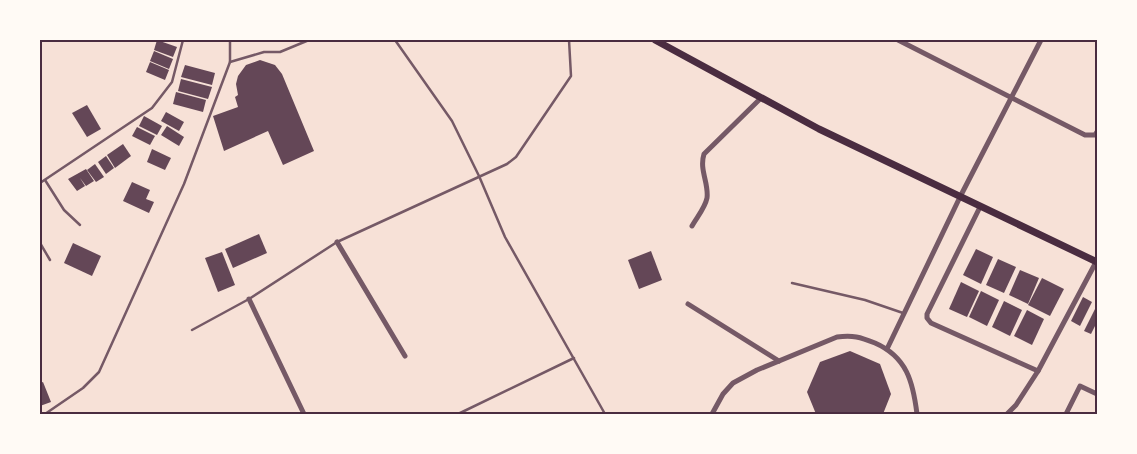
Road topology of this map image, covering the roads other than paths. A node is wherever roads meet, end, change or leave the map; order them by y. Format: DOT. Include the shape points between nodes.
graph roads {
  1 [pos="184,40"];
  2 [pos="230,40"];
  3 [pos="309,40"];
  4 [pos="395,40"];
  5 [pos="568,40"];
  6 [pos="654,40"];
  7 [pos="898,40"];
  8 [pos="1041,40"];
  9 [pos="230,62"];
  10 [pos="1012,97"];
  11 [pos="761,98"];
  12 [pos="1097,132"];
  13 [pos="479,176"];
  14 [pos="45,180"];
  15 [pos="40,183"];
  16 [pos="960,197"];
  17 [pos="980,207"];
  18 [pos="80,225"];
  19 [pos="692,226"];
  20 [pos="337,242"];
  21 [pos="40,243"];
  22 [pos="50,260"];
  23 [pos="1096,262"];
  24 [pos="792,283"];
  25 [pos="249,299"];
  26 [pos="688,304"];
  27 [pos="904,314"];
  28 [pos="192,330"];
  29 [pos="887,349"];
  30 [pos="405,356"];
  31 [pos="574,358"];
  32 [pos="779,361"];
  33 [pos="1038,371"];
  34 [pos="1097,394"];
  35 [pos="45,414"];
  36 [pos="304,414"];
  37 [pos="458,414"];
  38 [pos="606,414"];
  39 [pos="712,414"];
  40 [pos="917,414"];
  41 [pos="1007,414"];
  42 [pos="1066,414"];
  1 -- 14 [label="lane" via="172,82 152,108"];
  2 -- 9 [label="lane"];
  3 -- 9 [label="lane" via="280,52 264,52"];
  4 -- 13 [label="lane" via="452,122"];
  5 -- 13 [label="lane" via="571,76 516,157"];
  6 -- 11 [label="main road"];
  7 -- 10 [label="street"];
  8 -- 10 [label="street"];
  9 -- 35 [label="lane" via="184,184 99,372 83,388"];
  10 -- 12 [label="street" via="1085,135"];
  10 -- 16 [label="street"];
  11 -- 16 [label="main road"];
  11 -- 19 [label="street" via="704,154 701,162 707,196"];
  13 -- 20 [label="lane"];
  13 -- 31 [label="lane" via="505,237"];
  14 -- 15 [label="lane"];
  14 -- 18 [label="lane" via="64,210"];
  16 -- 17 [label="main road"];
  16 -- 27 [label="street"];
  17 -- 23 [label="main road"];
  17 -- 33 [label="street" via="927,318 931,323"];
  20 -- 25 [label="lane"];
  20 -- 30 [label="street"];
  21 -- 22 [label="lane"];
  23 -- 33 [label="street"];
  24 -- 27 [label="lane" via="865,300"];
  25 -- 28 [label="lane"];
  25 -- 36 [label="street"];
  26 -- 32 [label="street"];
  27 -- 29 [label="street"];
  29 -- 32 [label="street" via="858,336 836,337"];
  29 -- 40 [label="street" via="901,362 908,376"];
  31 -- 37 [label="lane"];
  31 -- 38 [label="lane"];
  32 -- 39 [label="street" via="733,383"];
  33 -- 41 [label="street" via="1016,406"];
  34 -- 42 [label="street" via="1080,386"];
}
